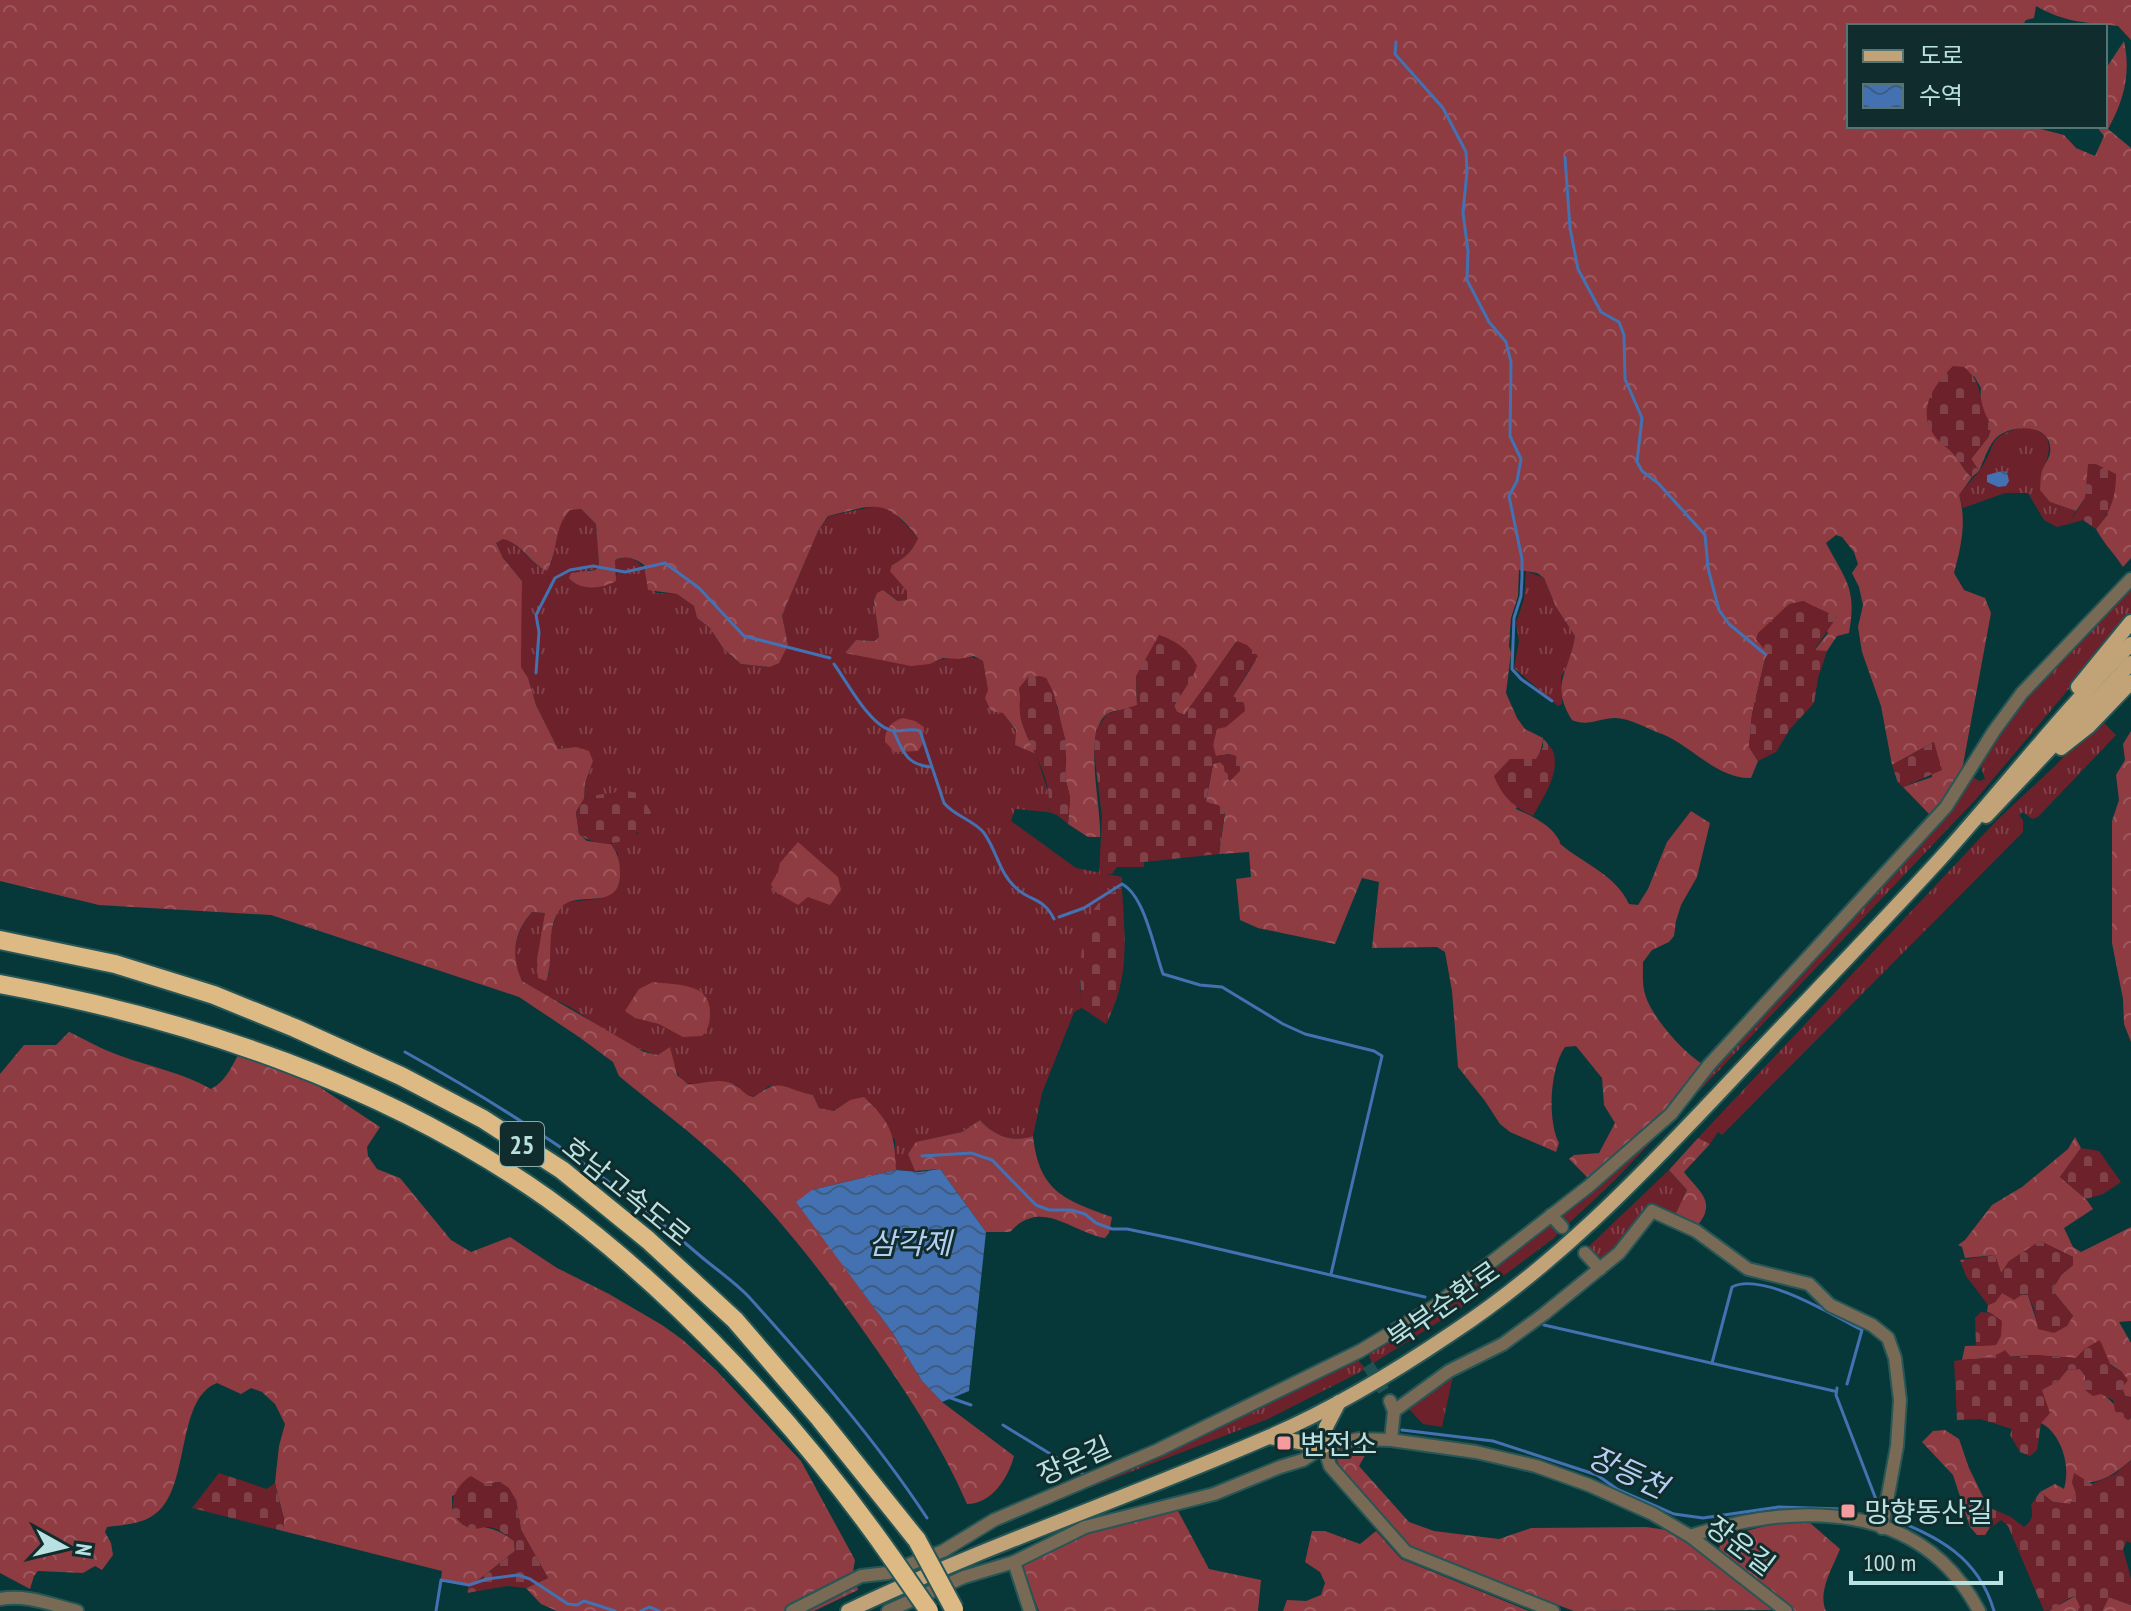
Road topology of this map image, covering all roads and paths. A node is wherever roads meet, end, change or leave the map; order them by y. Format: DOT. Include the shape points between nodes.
graph roads {
  1 [pos="2131,579"];
  2 [pos="2131,622"];
  3 [pos="2131,644"];
  4 [pos="2131,663"];
  5 [pos="2131,682"];
  6 [pos="2026,756"];
  7 [pos="2021,781"];
  8 [pos="1942,857"];
  9 [pos="0,940"];
  10 [pos="0,984"];
  11 [pos="1551,1215"];
  12 [pos="1562,1227"];
  13 [pos="1585,1253"];
  14 [pos="1600,1269"];
  15 [pos="1360,1351"];
  16 [pos="1368,1365"];
  17 [pos="1339,1402"];
  18 [pos="1269,1437"];
  19 [pos="1391,1440"];
  20 [pos="1324,1446"];
  21 [pos="1884,1520"];
  22 [pos="1690,1536"];
  23 [pos="1014,1562"];
  24 [pos="0,1599"];
  25 [pos="955,1610"];
  26 [pos="77,1611"];
  27 [pos="792,1611"];
  28 [pos="848,1611"];
  29 [pos="888,1611"];
  30 [pos="929,1611"];
  31 [pos="1030,1611"];
  32 [pos="1553,1611"];
  33 [pos="1786,1611"];
  34 [pos="1979,1611"];
  1 -- 11 [label="street, 장운길" via="2022,693 1946,807 1709,1065 1671,1114"];
  2 -- 6 [label="main road"];
  3 -- 6 [label="main road"];
  4 -- 7 [label="main road"];
  5 -- 7 [label="main road" via="2089,726"];
  6 -- 8 [label="main road"];
  7 -- 8 [label="main road"];
  8 -- 17 [label="main road, 북부순환로" via="1650,1166 1569,1244 1456,1331"];
  9 -- 25 [label="highway, 호남고속도로 / 25, bridge" via="115,964 295,1028 483,1119 562,1170 735,1320 917,1540"];
  10 -- 30 [label="highway, 호남고속도로 / 25, bridge" via="132,1014 291,1064 391,1107 535,1191 628,1263 717,1347 854,1504"];
  11 -- 12 [label="street"];
  11 -- 15 [label="street, 장운길" via="1435,1306"];
  13 -- 14 [label="street"];
  14 -- 19 [label="street" via="1503,1344 1392,1406"];
  14 -- 21 [label="street" via="1652,1211 1696,1231 1748,1269 1809,1284 1830,1305 1888,1338 1900,1400"];
  15 -- 16 [label="street"];
  15 -- 27 [label="street, 장운길" via="1158,1450 994,1520 943,1551 888,1573 861,1576"];
  17 -- 18 [label="main road, 북부순환로"];
  17 -- 20 [label="main road" via="1326,1427"];
  18 -- 20 [label="main road"];
  18 -- 28 [label="main road, 북부순환로"];
  19 -- 20 [label="street, 장운길"];
  19 -- 22 [label="street, 장운길" via="1536,1466 1640,1508"];
  20 -- 23 [label="street, 장운길" via="1303,1460 1214,1494 1085,1527"];
  20 -- 32 [label="street" via="1330,1466 1406,1552"];
  21 -- 22 [label="street" via="1781,1515"];
  21 -- 34 [label="street" via="1955,1572"];
  22 -- 33 [label="street, 장운길"];
  23 -- 29 [label="street, 장운길" via="964,1577"];
  23 -- 31 [label="street"];
  24 -- 26 [label="street" via="28,1598"];
}
